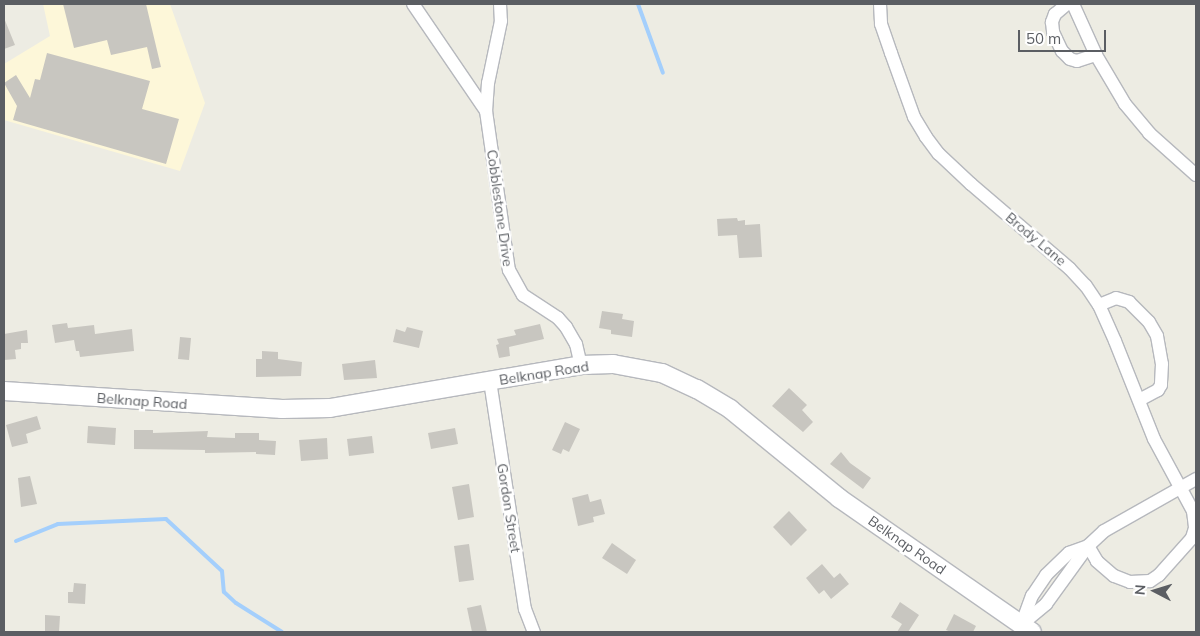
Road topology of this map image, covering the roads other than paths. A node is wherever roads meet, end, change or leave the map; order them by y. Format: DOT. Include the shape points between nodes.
graph roads {
  1 [pos="413,4"];
  2 [pos="500,4"];
  3 [pos="880,4"];
  4 [pos="1067,4"];
  5 [pos="1073,4"];
  6 [pos="1096,55"];
  7 [pos="486,111"];
  8 [pos="1196,175"];
  9 [pos="1099,305"];
  10 [pos="581,365"];
  11 [pos="490,381"];
  12 [pos="4,392"];
  13 [pos="1139,400"];
  14 [pos="1196,479"];
  15 [pos="1182,487"];
  16 [pos="1088,546"];
  17 [pos="1026,629"];
  18 [pos="534,632"];
  1 -- 7 [label="street, Cobblestone Drive"];
  2 -- 7 [label="street, Cobblestone Drive" via="501,21 488,83"];
  3 -- 9 [label="street, Brody Lane" via="889,46 914,117 926,137 971,184 1070,269"];
  4 -- 6 [label="street" via="1055,14 1052,22 1062,51 1077,61"];
  5 -- 6 [label="street"];
  6 -- 8 [label="street" via="1136,119"];
  7 -- 10 [label="street, Cobblestone Drive" via="509,270 524,295 566,327 576,344"];
  9 -- 13 [label="street, Brody Lane"];
  9 -- 13 [label="street" via="1116,298 1129,302 1149,322 1157,336 1162,364 1161,385"];
  10 -- 11 [label="street, Belknap Road"];
  10 -- 17 [label="street, Belknap Road" via="613,364 662,373 730,408 839,498"];
  11 -- 12 [label="street, Belknap Road" via="330,408 282,409"];
  11 -- 18 [label="street, Gordon Street" via="525,609"];
  13 -- 15 [label="street, Brody Lane" via="1154,438"];
  14 -- 15 [label="street"];
  15 -- 16 [label="street" via="1104,531"];
  15 -- 16 [label="street, Brody Lane" via="1193,511 1194,533 1155,578 1137,583 1119,578 1102,567"];
  16 -- 17 [label="street"];
}
